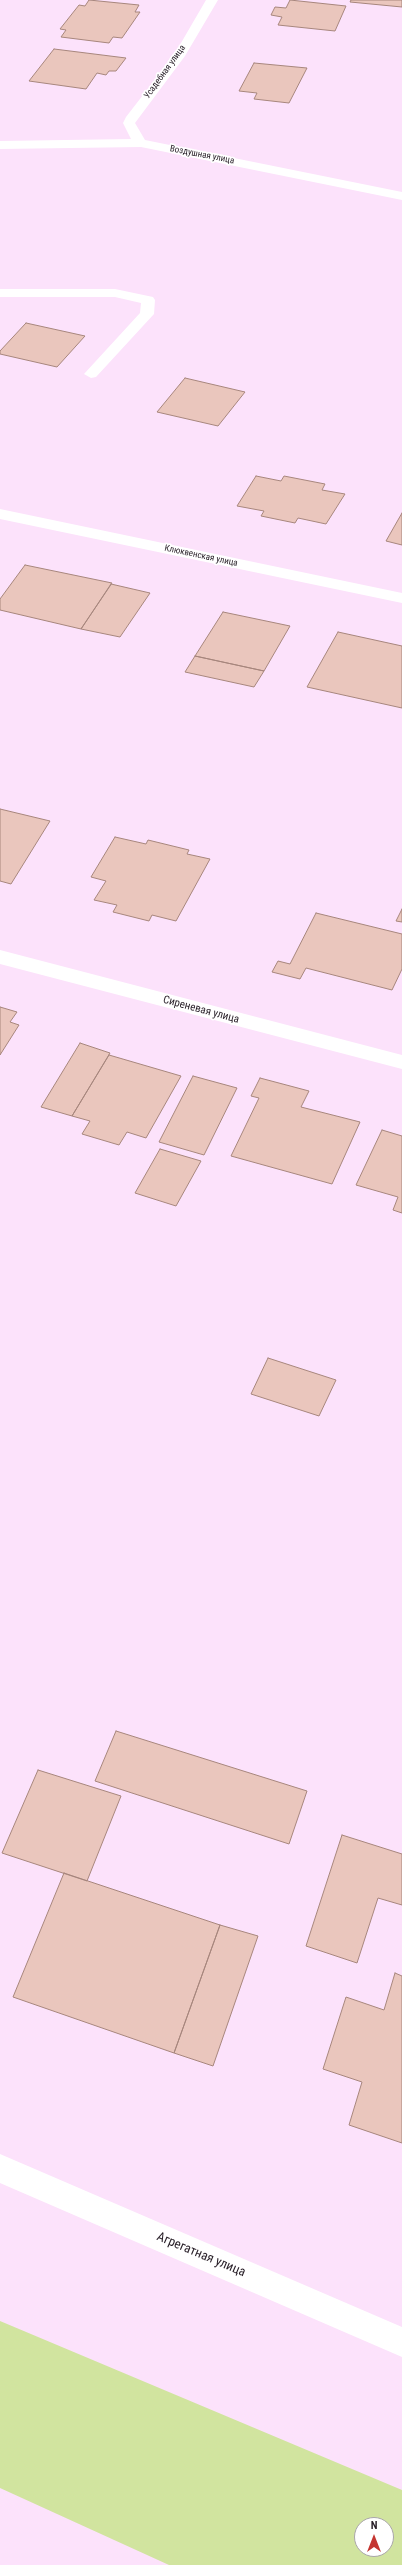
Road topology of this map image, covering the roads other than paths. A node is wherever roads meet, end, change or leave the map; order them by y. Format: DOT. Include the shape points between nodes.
graph roads {
  1 [pos="212,0"];
  2 [pos="141,143"];
  3 [pos="0,145"];
  4 [pos="402,196"];
  5 [pos="0,293"];
  6 [pos="91,374"];
  7 [pos="0,514"];
  8 [pos="402,598"];
  9 [pos="0,957"];
  10 [pos="402,1062"];
  11 [pos="0,2168"];
  12 [pos="402,2342"];
  1 -- 2 [label="street, Усадебная улица" via="179,56 129,123"];
  2 -- 3 [label="street, Воздушная улица"];
  2 -- 4 [label="street, Воздушная улица"];
  5 -- 6 [label="street" via="115,293 148,300 147,314"];
  7 -- 8 [label="street, Клюквенская улица"];
  9 -- 10 [label="street, Сиреневая улица"];
  11 -- 12 [label="street, Агрегатная улица"];
}
